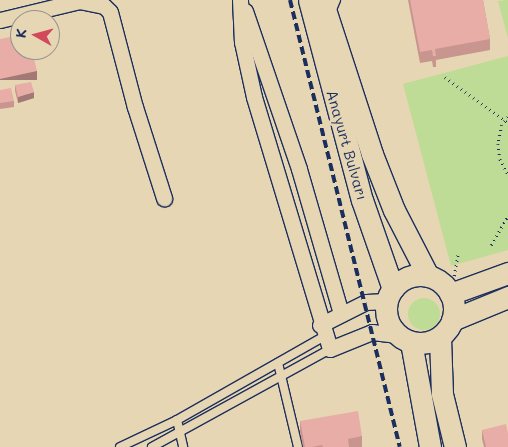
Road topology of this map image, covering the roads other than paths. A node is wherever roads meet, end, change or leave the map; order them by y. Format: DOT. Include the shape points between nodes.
graph roads {
  1 [pos="240,0"];
  2 [pos="308,0"];
  3 [pos="105,3"];
  4 [pos="328,6"];
  5 [pos="0,20"];
  6 [pos="164,198"];
  7 [pos="508,273"];
  8 [pos="428,276"];
  9 [pos="450,294"];
  10 [pos="390,295"];
  11 [pos="508,297"];
  12 [pos="341,314"];
  13 [pos="446,328"];
  14 [pos="325,337"];
  15 [pos="404,339"];
  16 [pos="278,363"];
  17 [pos="282,376"];
  18 [pos="177,420"];
  19 [pos="180,432"];
  20 [pos="120,447"];
  21 [pos="152,447"];
  22 [pos="184,447"];
  23 [pos="298,447"];
  24 [pos="430,447"];
  25 [pos="455,447"];
  1 -- 12 [label="street" via="299,169"];
  1 -- 14 [label="street" via="242,42 254,97"];
  2 -- 10 [label="main road, Anayurt Bulvarı"];
  3 -- 5 [label="street" via="80,1"];
  3 -- 6 [label="street"];
  4 -- 8 [label="main road, Anayurt Bulvarı" via="372,154 394,210"];
  7 -- 9 [label="main road"];
  8 -- 9 [label="main road" via="445,286"];
  8 -- 10 [label="main road" via="410,277"];
  9 -- 13 [label="main road" via="454,304"];
  10 -- 12 [label="street"];
  10 -- 15 [label="main road" via="388,322"];
  11 -- 13 [label="main road"];
  12 -- 14 [label="street"];
  13 -- 15 [label="main road" via="427,343"];
  13 -- 25 [label="main road" via="442,394"];
  14 -- 15 [label="street" via="372,332"];
  14 -- 16 [label="lane"];
  14 -- 17 [label="lane"];
  15 -- 24 [label="main road"];
  16 -- 17 [label="lane"];
  16 -- 18 [label="lane"];
  17 -- 19 [label="lane"];
  17 -- 23 [label="lane"];
  18 -- 19 [label="lane"];
  18 -- 20 [label="lane"];
  19 -- 21 [label="lane"];
  19 -- 22 [label="lane"];
}
